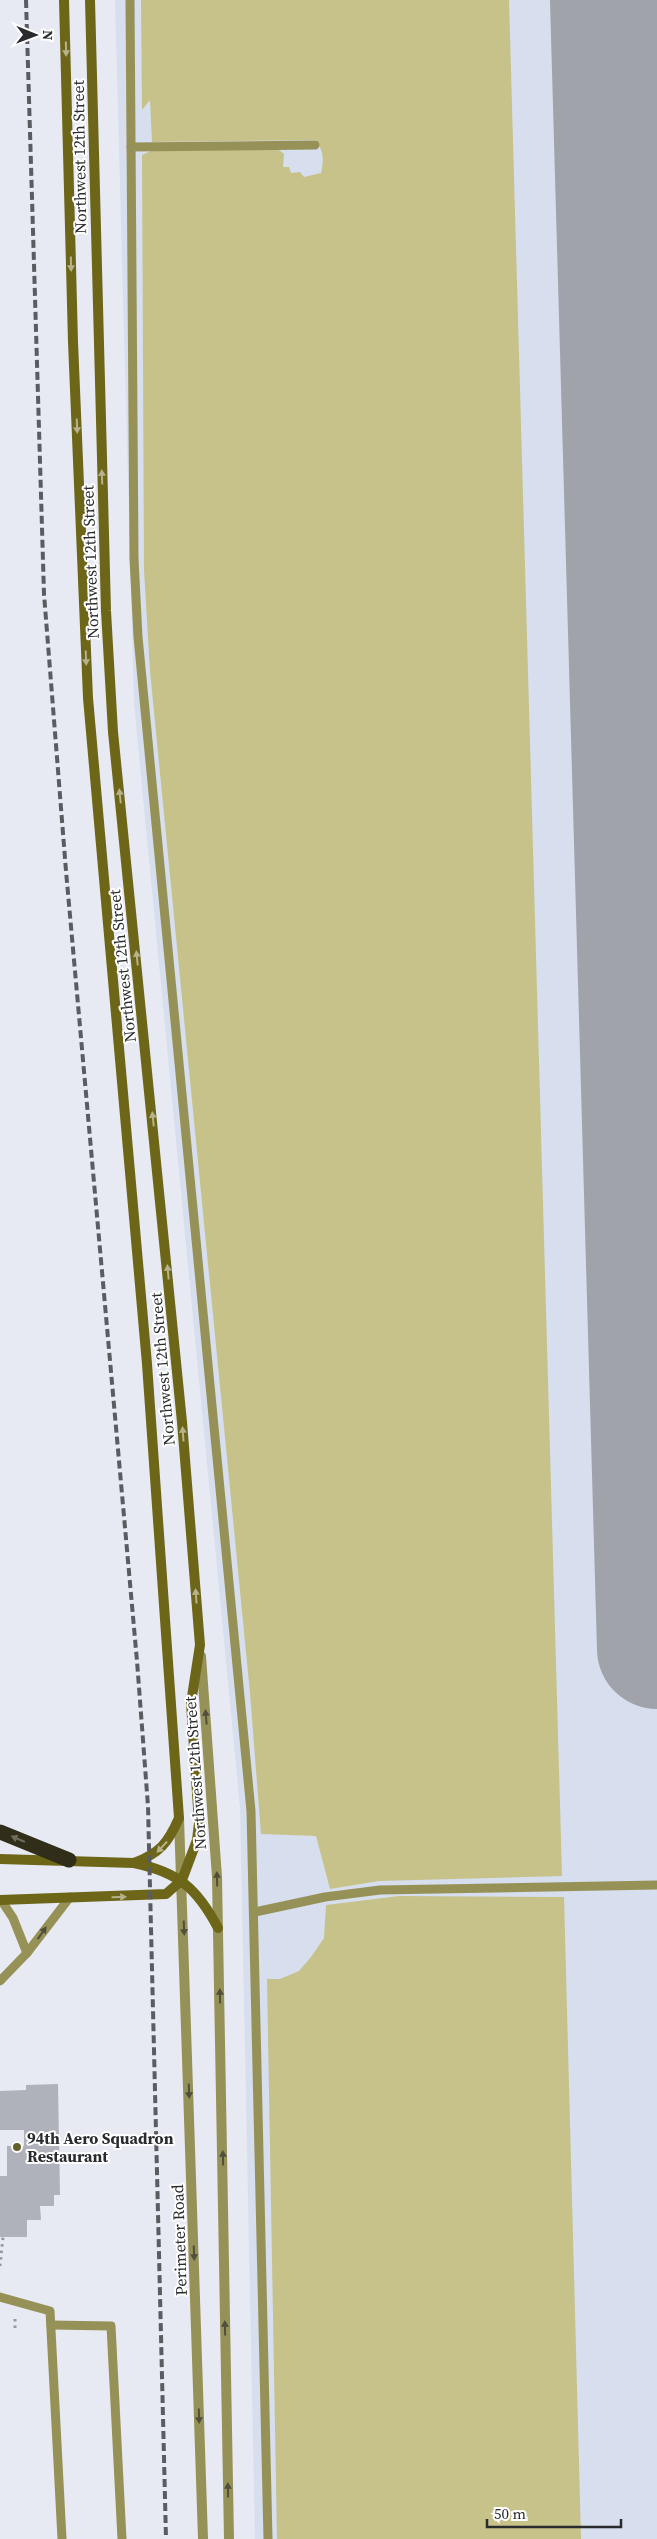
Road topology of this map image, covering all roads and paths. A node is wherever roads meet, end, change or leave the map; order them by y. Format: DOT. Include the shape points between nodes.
graph roads {
  1 [pos="64,0"];
  2 [pos="90,0"];
  3 [pos="130,0"];
  4 [pos="315,145"];
  5 [pos="131,147"];
  6 [pos="200,1645"];
  7 [pos="179,1818"];
  8 [pos="0,1832"];
  9 [pos="0,1859"];
  10 [pos="69,1860"];
  11 [pos="134,1863"];
  12 [pos="182,1880"];
  13 [pos="657,1885"];
  14 [pos="70,1898"];
  15 [pos="1,1900"];
  16 [pos="255,1912"];
  17 [pos="218,1928"];
  18 [pos="27,1953"];
  19 [pos="1,1977"];
  20 [pos="3,2237"];
  21 [pos="0,2266"];
  22 [pos="0,2297"];
  23 [pos="16,2314"];
  24 [pos="51,2324"];
  25 [pos="15,2328"];
  26 [pos="62,2539"];
  27 [pos="122,2539"];
  28 [pos="203,2539"];
  29 [pos="229,2539"];
  30 [pos="268,2539"];
  1 -- 7 [label="main road, Northwest 12th Street, one-way" via="73,342 88,698 147,1364"];
  6 -- 2 [label="main road, Northwest 12th Street, one-way" via="168,1271 113,732 106,611"];
  3 -- 5 [label="lane"];
  4 -- 5 [label="lane"];
  5 -- 16 [label="lane" via="134,559 138,638 244,1714"];
  6 -- 12 [label="main road" via="191,1703 199,1824 197,1840"];
  17 -- 6 [label="street, Northwest 12th Street, one-way" via="215,1836"];
  7 -- 11 [label="main road, one-way" via="170,1838 156,1853"];
  7 -- 12 [label="street, Northwest 12th Street"];
  10 -- 8 [label="highway, one-way"];
  9 -- 10 [label="main road"];
  10 -- 11 [label="main road"];
  11 -- 12 [label="main road"];
  14 -- 12 [label="main road, one-way" via="166,1894"];
  12 -- 17 [label="main road" via="201,1898"];
  12 -- 28 [label="street, Perimeter Road, one-way"];
  13 -- 16 [label="lane" via="380,1890 325,1897"];
  14 -- 15 [label="main road"];
  18 -- 14 [label="lane, one-way"];
  15 -- 18 [label="lane" via="21,1934"];
  16 -- 30 [label="lane"];
  29 -- 17 [label="street, one-way"];
  18 -- 19 [label="lane"];
  20 -- 21 [label="path"];
  22 -- 24 [label="lane" via="50,2310"];
  23 -- 25 [label="path"];
  24 -- 26 [label="lane"];
  24 -- 27 [label="lane" via="111,2326"];
}
